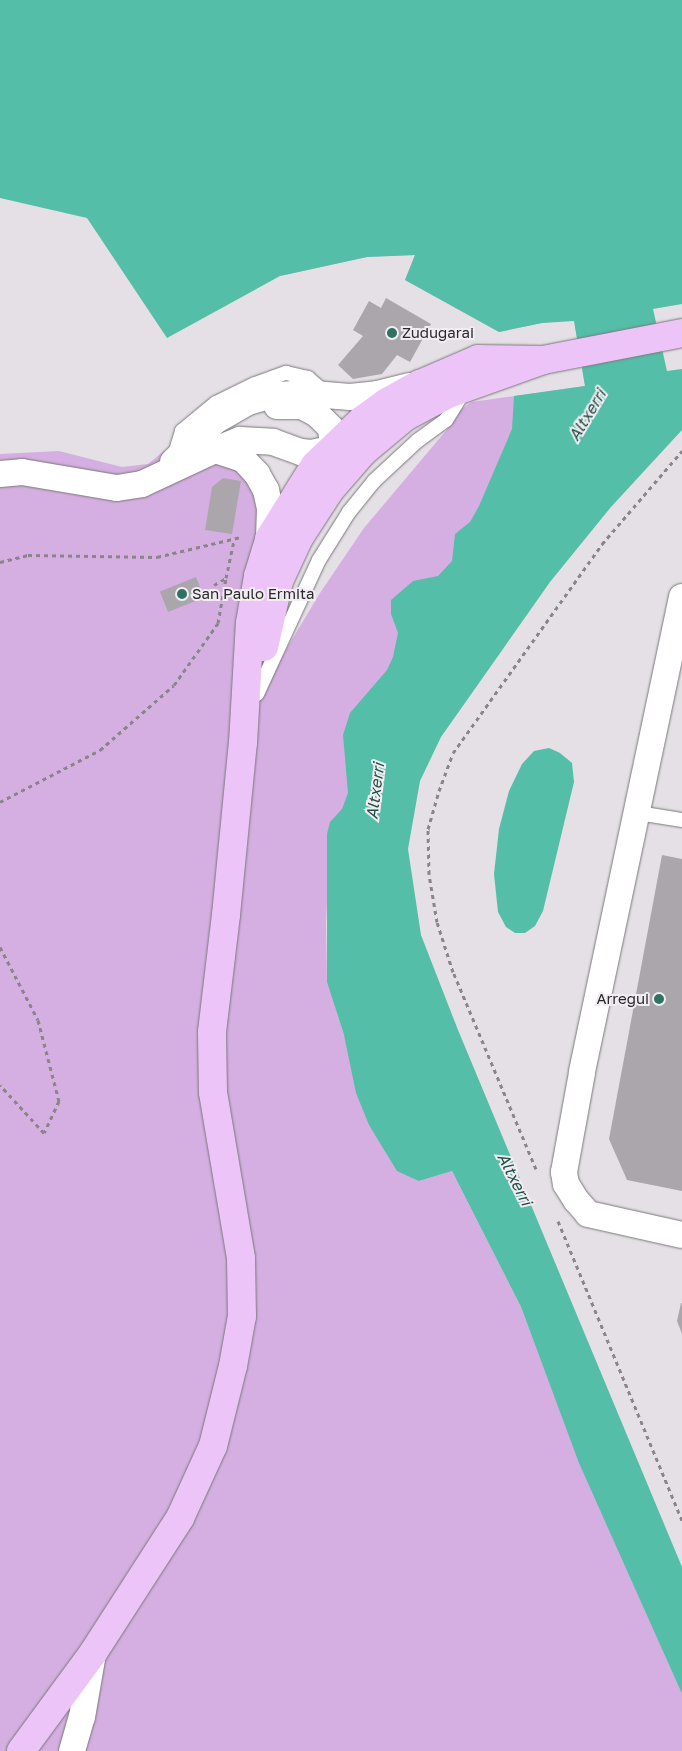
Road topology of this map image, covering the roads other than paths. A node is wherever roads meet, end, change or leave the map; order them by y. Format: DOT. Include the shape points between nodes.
graph roads {
  1 [pos="682,333"];
  2 [pos="542,360"];
  3 [pos="420,384"];
  4 [pos="466,388"];
  5 [pos="324,393"];
  6 [pos="405,417"];
  7 [pos="215,421"];
  8 [pos="333,448"];
  9 [pos="216,450"];
  10 [pos="173,462"];
  11 [pos="0,474"];
  12 [pos="142,484"];
  13 [pos="269,533"];
  14 [pos="279,581"];
  15 [pos="682,597"];
  16 [pos="257,694"];
  17 [pos="243,743"];
  18 [pos="638,813"];
  19 [pos="682,820"];
  20 [pos="682,1235"];
  21 [pos="93,1653"];
  22 [pos="21,1751"];
  23 [pos="72,1751"];
  1 -- 2 [label="highway"];
  2 -- 3 [label="highway" via="478,359"];
  2 -- 4 [label="highway"];
  3 -- 5 [label="street" via="350,397"];
  3 -- 8 [label="highway" via="362,420"];
  4 -- 6 [label="highway"];
  4 -- 16 [label="lane" via="446,420 417,441 374,481 349,512 319,560"];
  5 -- 7 [label="street" via="269,396 248,402"];
  5 -- 10 [label="lane" via="308,378 286,372 255,384 216,403 182,431"];
  6 -- 8 [label="street" via="356,442"];
  6 -- 14 [label="highway" via="363,452 330,490 299,538"];
  7 -- 8 [label="street" via="257,409 302,406 317,414 331,428"];
  7 -- 10 [label="street"];
  8 -- 9 [label="street" via="312,453 273,442 240,440"];
  8 -- 13 [label="highway" via="315,466"];
  8 -- 14 [label="street" via="332,462 296,516 286,538"];
  9 -- 12 [label="street"];
  9 -- 13 [label="street" via="243,459 257,474 266,490 270,509"];
  10 -- 12 [label="street"];
  11 -- 12 [label="street" via="22,472 117,488"];
  13 -- 17 [label="highway" via="250,623"];
  14 -- 16 [label="highway" via="264,643"];
  15 -- 18 [label="street"];
  16 -- 17 [label="highway"];
  17 -- 21 [label="highway" via="212,1032 213,1092 241,1258 242,1316 213,1446 180,1518"];
  18 -- 19 [label="lane"];
  18 -- 20 [label="street" via="564,1172 566,1184 588,1214"];
  21 -- 22 [label="highway"];
  21 -- 23 [label="street" via="82,1717"];
}
